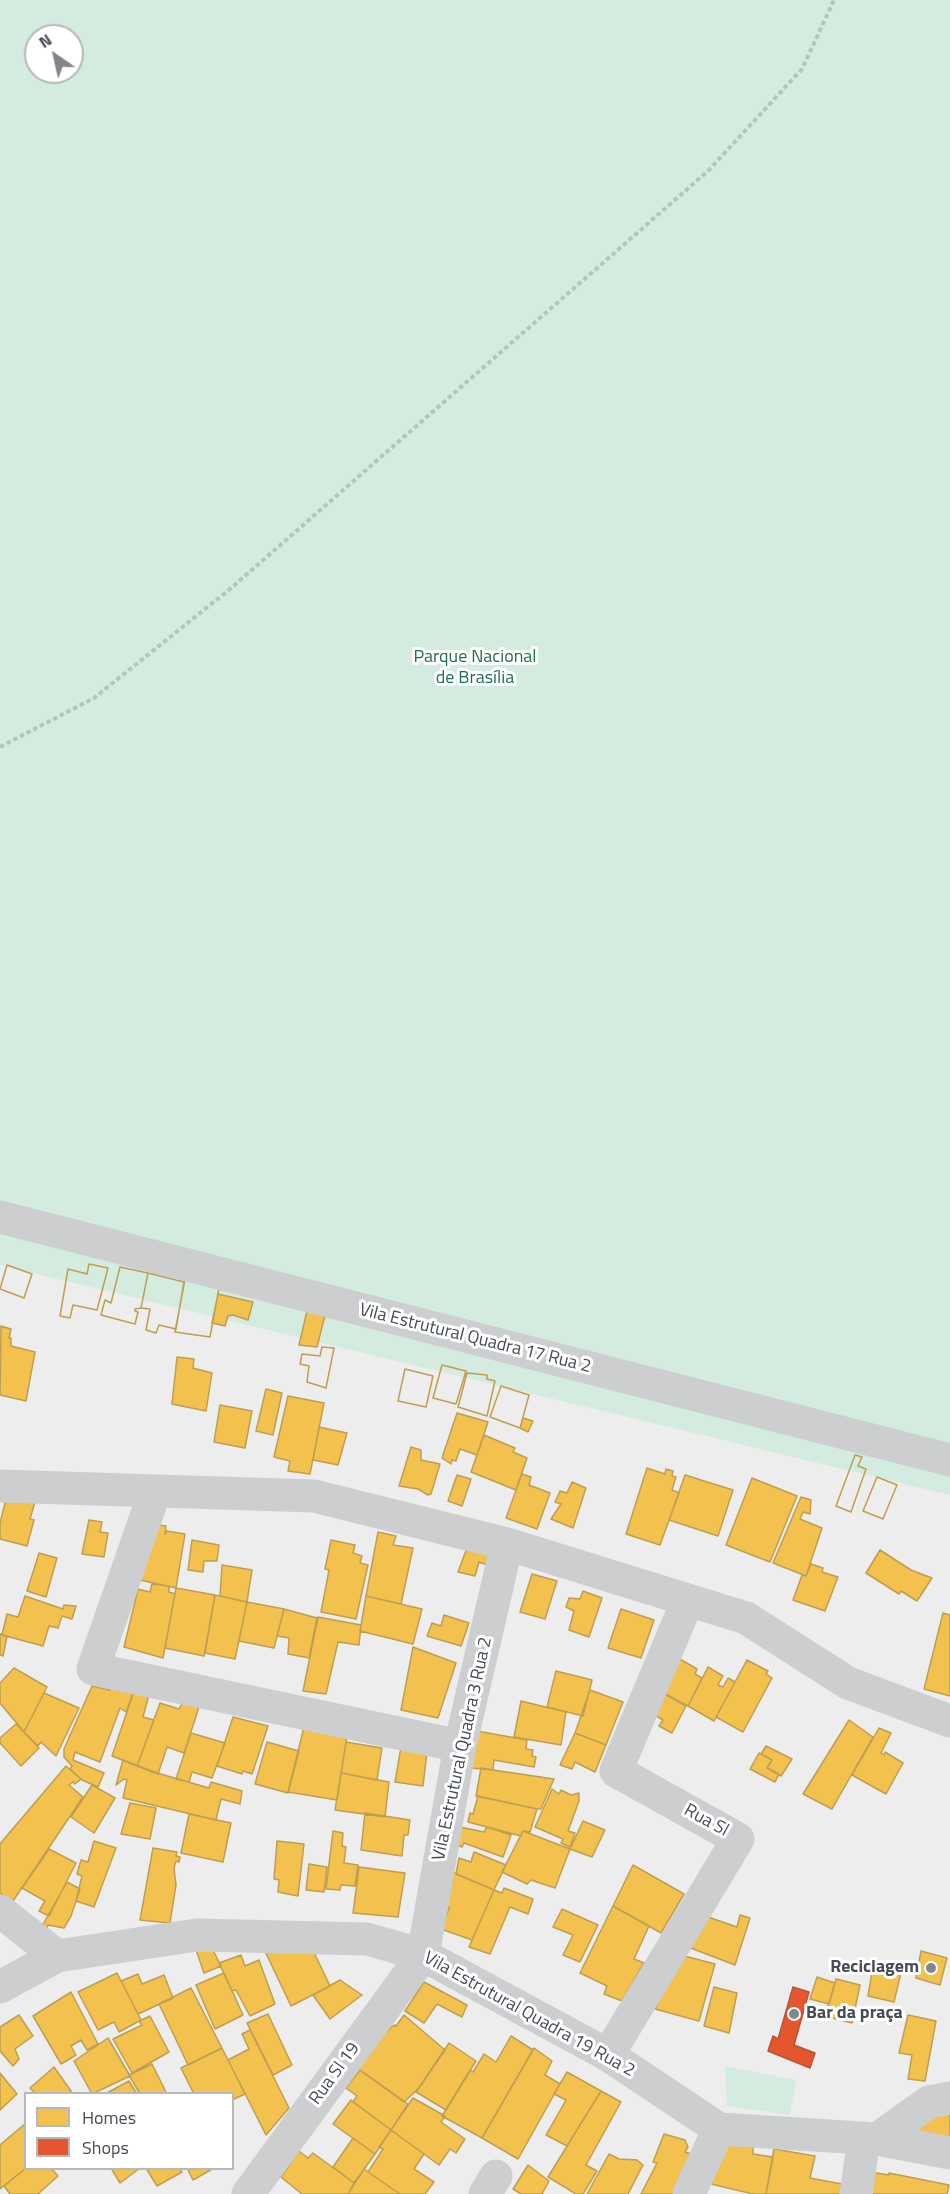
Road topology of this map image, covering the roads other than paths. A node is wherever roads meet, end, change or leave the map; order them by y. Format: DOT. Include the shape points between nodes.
graph roads {
  1 [pos="0,1217"];
  2 [pos="950,1460"];
  3 [pos="0,1486"];
  4 [pos="155,1491"];
  5 [pos="507,1544"];
  6 [pos="688,1600"];
  7 [pos="950,1720"];
  8 [pos="460,1746"];
  9 [pos="0,1911"];
  10 [pos="423,1955"];
  11 [pos="57,1956"];
  12 [pos="0,1987"];
  13 [pos="608,2055"];
  14 [pos="950,2098"];
  15 [pos="719,2129"];
  16 [pos="871,2139"];
  17 [pos="950,2153"];
  18 [pos="248,2194"];
  19 [pos="689,2194"];
  20 [pos="856,2194"];
  1 -- 2 [label="street, Vila Estrutural Quadra 17 Rua 2"];
  3 -- 4 [label="street"];
  4 -- 5 [label="street" via="314,1496"];
  4 -- 8 [label="street" via="93,1669"];
  5 -- 6 [label="street"];
  5 -- 8 [label="street, Vila Estrutural Quadra 3 Rua 2"];
  6 -- 7 [label="street" via="746,1618 848,1683"];
  6 -- 13 [label="street, Rua Sl" via="616,1771 738,1839"];
  8 -- 10 [label="street, Vila Estrutural Quadra 3 Rua 2"];
  9 -- 11 [label="street"];
  10 -- 11 [label="street, Vila Estrutural Quadra 19 Rua 2" via="367,1939 197,1935"];
  10 -- 13 [label="street, Vila Estrutural Quadra 19 Rua 2"];
  10 -- 18 [label="street, Rua Sl 19"];
  11 -- 12 [label="street"];
  13 -- 15 [label="street, Vila Estrutural Quadra 19 Rua 2"];
  14 -- 16 [label="street" via="929,2102"];
  15 -- 16 [label="street"];
  15 -- 19 [label="street"];
  16 -- 17 [label="street"];
  16 -- 20 [label="street"];
}
